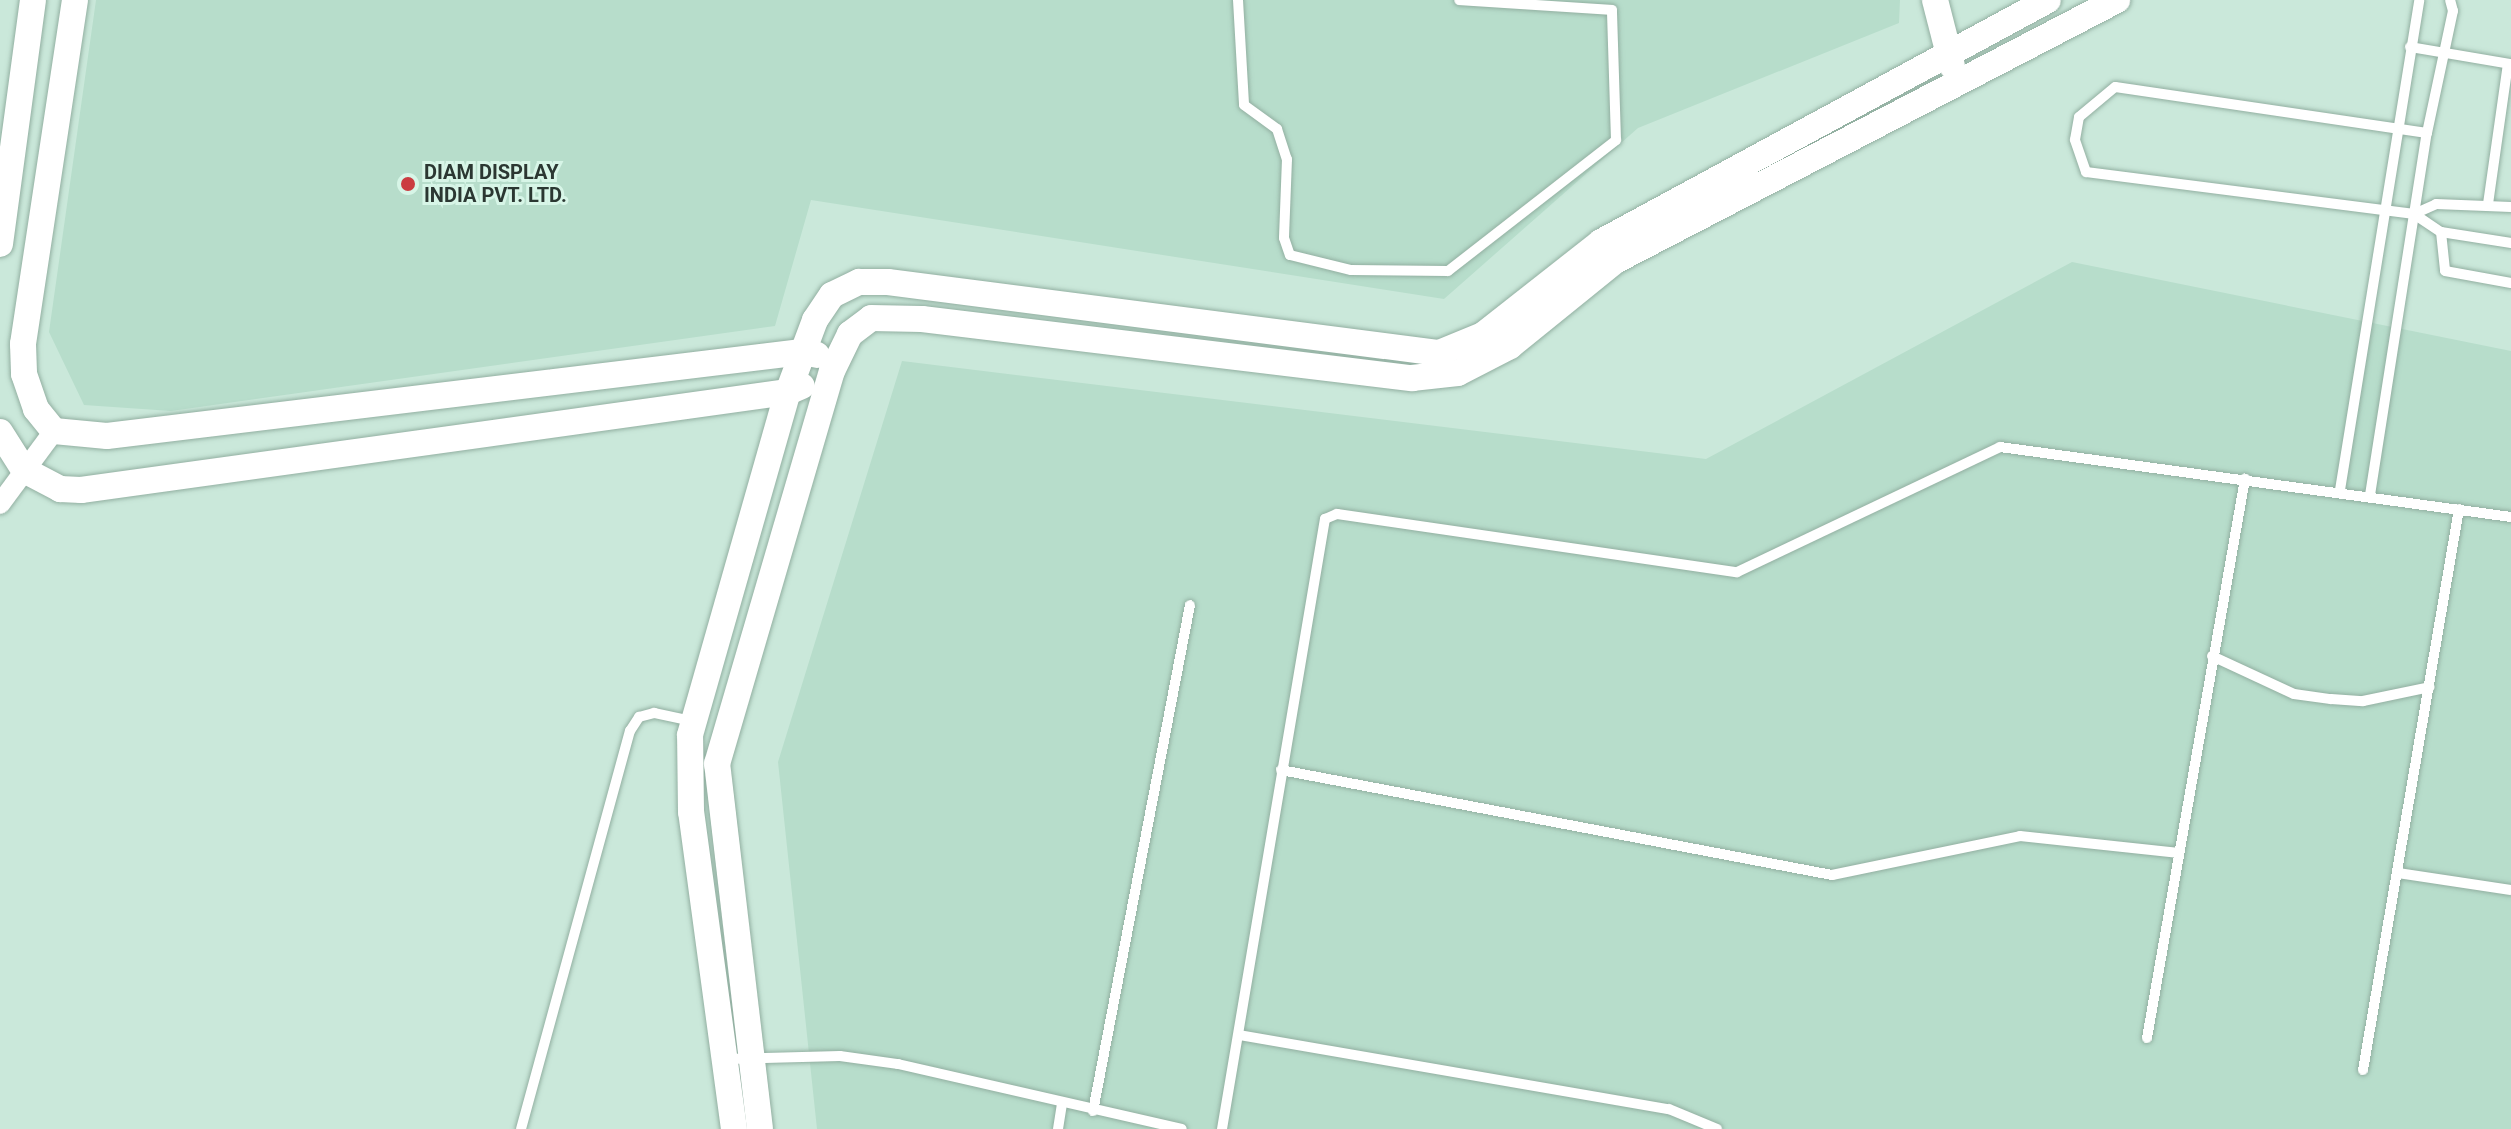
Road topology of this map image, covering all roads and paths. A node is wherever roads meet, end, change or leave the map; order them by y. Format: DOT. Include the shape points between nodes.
graph roads {
  1 [pos="33,0"];
  2 [pos="75,0"];
  3 [pos="1238,0"];
  4 [pos="1459,0"];
  5 [pos="1935,0"];
  6 [pos="2048,0"];
  7 [pos="2117,0"];
  8 [pos="2419,0"];
  9 [pos="2450,0"];
  10 [pos="2410,47"];
  11 [pos="1946,52"];
  12 [pos="2444,53"];
  13 [pos="2510,64"];
  14 [pos="1959,80"];
  15 [pos="2507,112"];
  16 [pos="2399,128"];
  17 [pos="2427,133"];
  18 [pos="2497,159"];
  19 [pos="2511,161"];
  20 [pos="2488,204"];
  21 [pos="2511,207"];
  22 [pos="2386,210"];
  23 [pos="2414,214"];
  24 [pos="2441,232"];
  25 [pos="2511,243"];
  26 [pos="0,244"];
  27 [pos="2511,283"];
  28 [pos="802,352"];
  29 [pos="834,364"];
  30 [pos="788,392"];
  31 [pos="54,431"];
  32 [pos="0,432"];
  33 [pos="24,470"];
  34 [pos="2245,479"];
  35 [pos="2340,490"];
  36 [pos="2370,495"];
  37 [pos="0,504"];
  38 [pos="2459,509"];
  39 [pos="2511,517"];
  40 [pos="1190,605"];
  41 [pos="2212,656"];
  42 [pos="2430,687"];
  43 [pos="694,721"];
  44 [pos="1281,770"];
  45 [pos="2179,853"];
  46 [pos="2398,873"];
  47 [pos="2511,890"];
  48 [pos="1239,1035"];
  49 [pos="2147,1038"];
  50 [pos="727,1059"];
  51 [pos="753,1059"];
  52 [pos="2363,1070"];
  53 [pos="1062,1105"];
  54 [pos="1093,1111"];
  55 [pos="1157,1127"];
  56 [pos="521,1129"];
  57 [pos="734,1129"];
  58 [pos="760,1129"];
  59 [pos="1058,1129"];
  60 [pos="1182,1129"];
  61 [pos="1222,1129"];
  62 [pos="1717,1129"];
  1 -- 26 [label="street"];
  2 -- 31 [label="street" via="23,344 24,374 36,409"];
  3 -- 4 [label="lane" via="1244,105 1277,129 1287,159 1284,238 1290,255 1351,270 1448,271 1616,140 1612,10"];
  5 -- 11 [label="street"];
  6 -- 11 [label="street"];
  7 -- 14 [label="street"];
  8 -- 10 [label="lane"];
  9 -- 12 [label="lane" via="2453,11"];
  10 -- 12 [label="lane"];
  10 -- 16 [label="lane"];
  11 -- 14 [label="street"];
  11 -- 28 [label="street" via="1601,242 1483,335 1439,353 888,282 859,282 832,295"];
  12 -- 13 [label="lane"];
  12 -- 17 [label="lane"];
  13 -- 15 [label="lane"];
  14 -- 29 [label="street" via="1615,261 1510,346 1458,373 1412,378 871,318 850,334"];
  15 -- 18 [label="lane"];
  16 -- 17 [label="lane"];
  16 -- 22 [label="lane"];
  16 -- 22 [label="lane" via="2115,87 2079,117 2075,140 2086,172"];
  17 -- 23 [label="lane"];
  18 -- 19 [label="lane"];
  18 -- 20 [label="lane"];
  20 -- 21 [label="lane"];
  20 -- 23 [label="lane" via="2436,204"];
  22 -- 23 [label="lane"];
  22 -- 35 [label="lane"];
  23 -- 24 [label="lane"];
  23 -- 36 [label="lane"];
  24 -- 25 [label="lane"];
  24 -- 27 [label="lane" via="2445,271"];
  28 -- 29 [label="street"];
  28 -- 30 [label="street"];
  28 -- 31 [label="street" via="107,436"];
  29 -- 30 [label="street"];
  29 -- 51 [label="street" via="717,764"];
  30 -- 33 [label="street" via="100,488 60,489"];
  30 -- 43 [label="street"];
  31 -- 33 [label="street"];
  32 -- 33 [label="street"];
  33 -- 37 [label="street"];
  34 -- 35 [label="lane"];
  34 -- 41 [label="lane"];
  34 -- 44 [label="lane" via="2000,447 1737,572 1337,514 1325,519"];
  35 -- 36 [label="lane"];
  36 -- 38 [label="lane"];
  38 -- 39 [label="lane"];
  38 -- 42 [label="lane"];
  40 -- 54 [label="lane"];
  41 -- 42 [label="lane" via="2294,694 2363,701"];
  41 -- 45 [label="lane"];
  42 -- 46 [label="lane"];
  43 -- 50 [label="street" via="688,767 691,812"];
  43 -- 56 [label="lane" via="654,713 639,717 630,731"];
  44 -- 45 [label="lane" via="1832,875 2020,836"];
  44 -- 48 [label="lane"];
  45 -- 49 [label="lane"];
  46 -- 47 [label="lane"];
  46 -- 52 [label="lane"];
  48 -- 61 [label="lane"];
  48 -- 62 [label="lane" via="1669,1109"];
  50 -- 51 [label="lane"];
  50 -- 57 [label="street"];
  51 -- 53 [label="lane" via="840,1056 898,1064"];
  51 -- 58 [label="street"];
  53 -- 54 [label="lane"];
  53 -- 59 [label="lane"];
  54 -- 55 [label="lane"];
  55 -- 60 [label="lane"];
}
